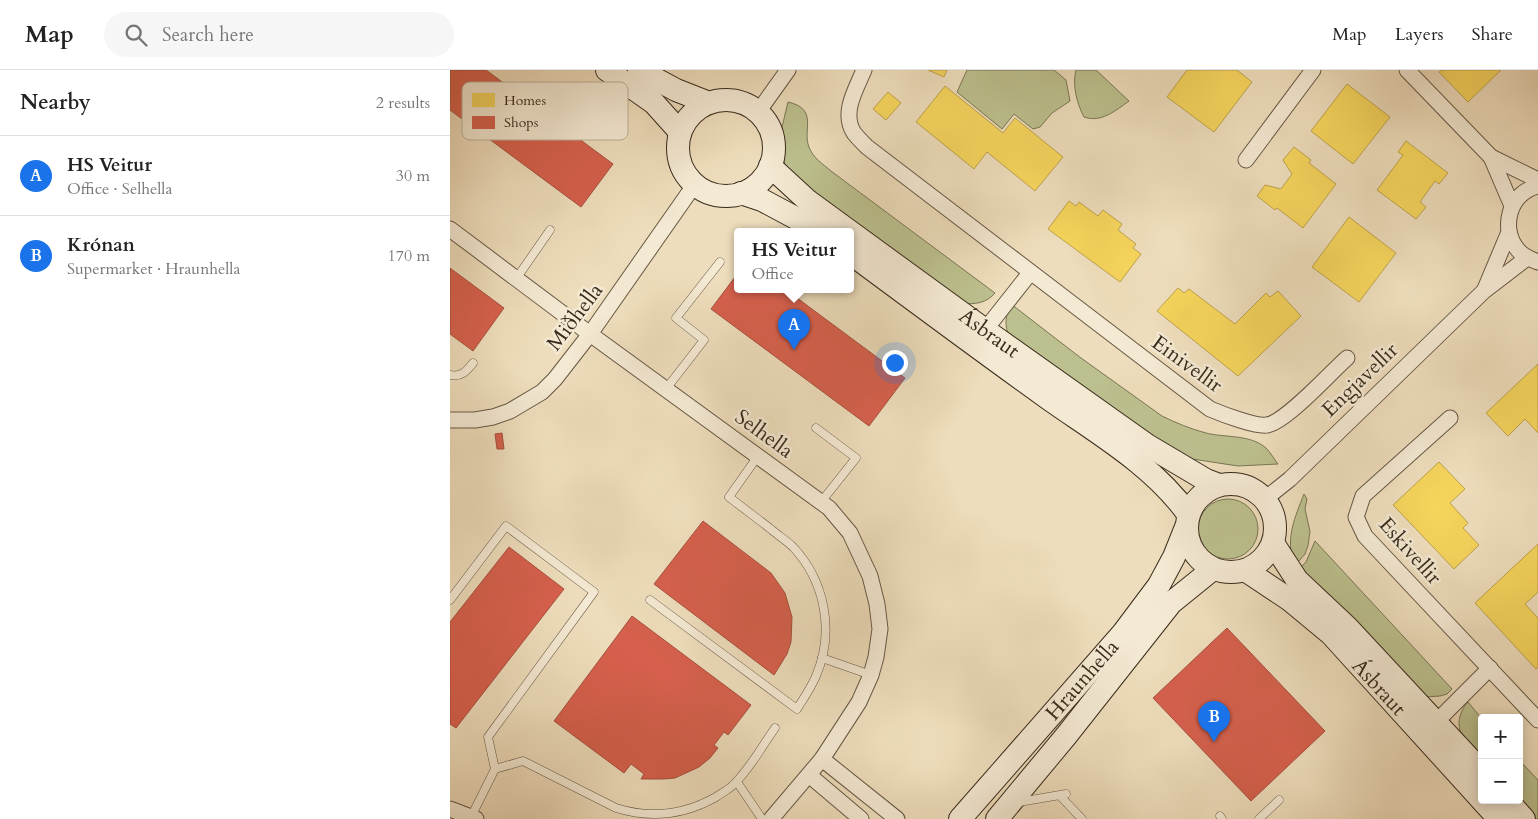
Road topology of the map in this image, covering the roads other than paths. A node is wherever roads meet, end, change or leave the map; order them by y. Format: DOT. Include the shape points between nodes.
graph roads {
  1 [pos="607,70"];
  2 [pos="639,70"];
  3 [pos="788,70"];
  4 [pos="864,70"];
  5 [pos="1313,70"];
  6 [pos="1407,70"];
  7 [pos="624,82"];
  8 [pos="628,85"];
  9 [pos="709,103"];
  10 [pos="758,112"];
  11 [pos="680,132"];
  12 [pos="1491,157"];
  13 [pos="1246,160"];
  14 [pos="770,166"];
  15 [pos="1538,180"];
  16 [pos="695,184"];
  17 [pos="1538,186"];
  18 [pos="741,193"];
  19 [pos="1512,206"];
  20 [pos="814,228"];
  21 [pos="846,228"];
  22 [pos="450,229"];
  23 [pos="550,230"];
  24 [pos="1509,232"];
  25 [pos="854,234"];
  26 [pos="854,256"];
  27 [pos="1532,260"];
  28 [pos="720,262"];
  29 [pos="1030,273"];
  30 [pos="516,279"];
  31 [pos="1484,291"];
  32 [pos="985,330"];
  33 [pos="590,334"];
  34 [pos="1347,358"];
  35 [pos="473,363"];
  36 [pos="450,376"];
  37 [pos="666,389"];
  38 [pos="1450,418"];
  39 [pos="450,420"];
  40 [pos="816,428"];
  41 [pos="758,456"];
  42 [pos="1219,485"];
  43 [pos="1265,499"];
  44 [pos="821,502"];
  45 [pos="1187,520"];
  46 [pos="1273,543"];
  47 [pos="1213,568"];
  48 [pos="1245,570"];
  49 [pos="450,600"];
  50 [pos="650,600"];
  51 [pos="822,658"];
  52 [pos="1490,668"];
  53 [pos="871,675"];
  54 [pos="1538,720"];
  55 [pos="1436,722"];
  56 [pos="775,728"];
  57 [pos="822,759"];
  58 [pos="1478,768"];
  59 [pos="495,769"];
  60 [pos="809,775"];
  61 [pos="737,782"];
  62 [pos="1279,800"];
  63 [pos="1511,804"];
  64 [pos="450,809"];
  65 [pos="1003,811"];
  66 [pos="474,818"];
  67 [pos="762,819"];
  68 [pos="771,819"];
  69 [pos="861,819"];
  70 [pos="897,819"];
  71 [pos="960,819"];
  72 [pos="1082,819"];
  73 [pos="1259,819"];
  74 [pos="1499,819"];
  75 [pos="1524,819"];
  1 -- 7 [label="street"];
  2 -- 9 [label="street"];
  3 -- 10 [label="street"];
  4 -- 29 [label="street, Einivellir" via="851,100 848,117 853,132 867,148"];
  5 -- 13 [label="street"];
  6 -- 12 [label="street"];
  8 -- 11 [label="street" via="654,104"];
  9 -- 10 [label="street" via="735,101"];
  9 -- 11 [label="street" via="697,109"];
  10 -- 14 [label="street" via="770,128 774,147"];
  11 -- 16 [label="street" via="680,161"];
  12 -- 15 [label="street"];
  12 -- 19 [label="street"];
  14 -- 18 [label="street" via="763,178"];
  14 -- 21 [label="street, Ásbraut"];
  16 -- 18 [label="street" via="709,193 725,196"];
  16 -- 33 [label="street, Miðhella"];
  17 -- 19 [label="street" via="1521,195"];
  18 -- 20 [label="street" via="762,200"];
  19 -- 24 [label="street, Engjavellir" via="1508,218"];
  22 -- 30 [label="street, Selhella"];
  23 -- 30 [label="lane"];
  24 -- 27 [label="street" via="1518,251"];
  24 -- 31 [label="street, Engjavellir"];
  25 -- 32 [label="street, Ásbraut"];
  26 -- 45 [label="street, Ásbraut" via="1164,484"];
  27 -- 31 [label="street, Engjavellir"];
  28 -- 37 [label="lane" via="676,318 704,340"];
  29 -- 32 [label="street"];
  29 -- 34 [label="street, Einivellir" via="1210,410 1232,418 1265,426 1282,419"];
  30 -- 33 [label="street, Selhella"];
  31 -- 43 [label="street, Engjavellir" via="1290,479"];
  32 -- 42 [label="street, Ásbraut" via="1148,445"];
  33 -- 37 [label="street, Selhella"];
  33 -- 39 [label="street, Miðhella" via="555,379 527,402 493,417"];
  35 -- 36 [label="lane" via="466,372"];
  37 -- 41 [label="street, Selhella"];
  38 -- 52 [label="street, Eskivellir" via="1363,496 1356,517 1365,536"];
  40 -- 44 [label="lane" via="856,458"];
  41 -- 44 [label="street, Selhella"];
  41 -- 51 [label="lane" via="729,497 791,546 812,573 824,606 826,623"];
  42 -- 43 [label="street" via="1244,485"];
  42 -- 45 [label="street" via="1200,495"];
  43 -- 46 [label="street" via="1273,512"];
  44 -- 53 [label="street, Selhella" via="850,533 870,576 880,629"];
  45 -- 47 [label="street" via="1191,548"];
  45 -- 71 [label="street, Hraunhella" via="1174,557 1159,585 1123,633"];
  46 -- 48 [label="street" via="1262,560"];
  46 -- 55 [label="street, Ásbraut" via="1297,580 1347,627"];
  47 -- 48 [label="street" via="1234,572"];
  47 -- 65 [label="street, Hraunhella" via="1171,603"];
  48 -- 74 [label="street, Ásbraut" via="1290,600 1331,634"];
  49 -- 59 [label="lane" via="506,526 594,592 488,737"];
  50 -- 51 [label="lane" via="797,709 817,675"];
  51 -- 53 [label="lane"];
  52 -- 54 [label="street, Eskivellir"];
  52 -- 55 [label="street"];
  53 -- 57 [label="street, Selhella" via="859,702"];
  55 -- 58 [label="street, Ásbraut"];
  56 -- 61 [label="lane"];
  57 -- 60 [label="street, Selhella"];
  57 -- 70 [label="street"];
  59 -- 61 [label="lane" via="523,761 616,808 647,815 679,812 716,797"];
  59 -- 66 [label="lane"];
  60 -- 68 [label="street, Selhella"];
  60 -- 69 [label="street"];
  61 -- 67 [label="lane"];
  62 -- 73 [label="lane"];
  63 -- 75 [label="street"];
  64 -- 66 [label="street"];
  65 -- 72 [label="lane" via="1064,796"];
}
